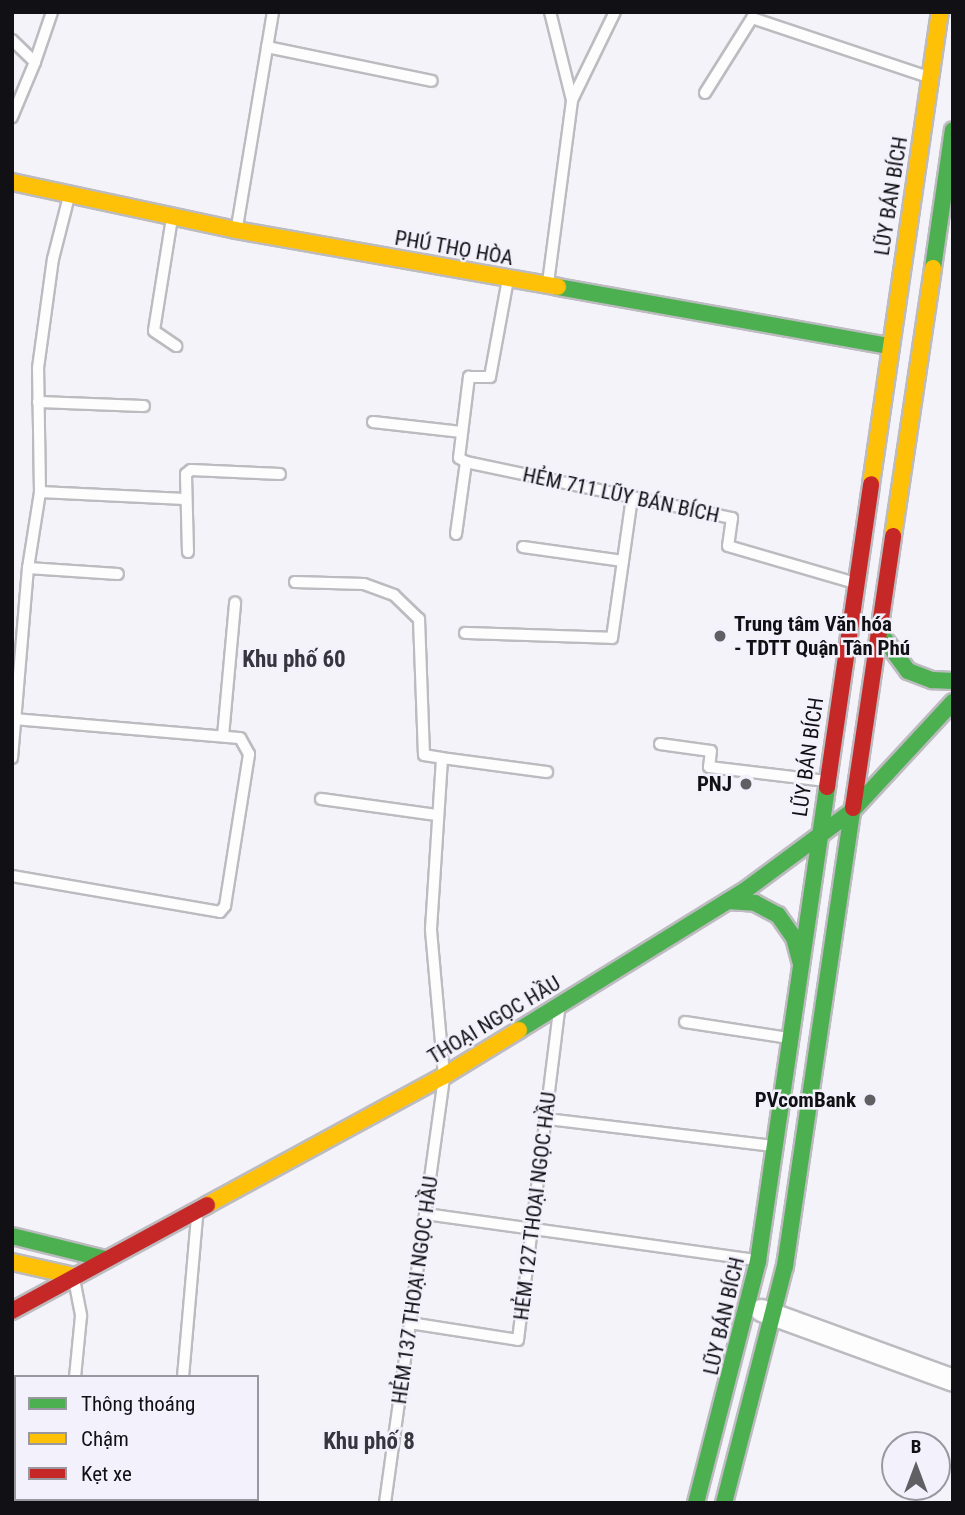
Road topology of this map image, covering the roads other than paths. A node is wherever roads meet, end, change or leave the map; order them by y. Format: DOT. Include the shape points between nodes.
graph roads {
  1 [pos="52,12"];
  2 [pos="273,12"];
  3 [pos="550,12"];
  4 [pos="615,12"];
  5 [pos="940,12"];
  6 [pos="12,40"];
  7 [pos="267,47"];
  8 [pos="35,62"];
  9 [pos="930,78"];
  10 [pos="432,81"];
  11 [pos="705,93"];
  12 [pos="572,100"];
  13 [pos="12,117"];
  14 [pos="953,130"];
  15 [pos="12,182"];
  16 [pos="69,196"];
  17 [pos="172,218"];
  18 [pos="236,230"];
  19 [pos="508,279"];
  20 [pos="548,286"];
  21 [pos="176,346"];
  22 [pos="890,346"];
  23 [pos="38,402"];
  24 [pos="144,407"];
  25 [pos="373,422"];
  26 [pos="461,432"];
  27 [pos="466,462"];
  28 [pos="281,474"];
  29 [pos="40,492"];
  30 [pos="632,497"];
  31 [pos="185,499"];
  32 [pos="456,534"];
  33 [pos="523,547"];
  34 [pos="188,552"];
  35 [pos="623,561"];
  36 [pos="28,568"];
  37 [pos="118,574"];
  38 [pos="295,582"];
  39 [pos="855,583"];
  40 [pos="235,603"];
  41 [pos="878,630"];
  42 [pos="466,633"];
  43 [pos="953,681"];
  44 [pos="15,683"];
  45 [pos="953,702"];
  46 [pos="16,719"];
  47 [pos="223,736"];
  48 [pos="660,744"];
  49 [pos="12,758"];
  50 [pos="442,758"];
  51 [pos="547,772"];
  52 [pos="826,781"];
  53 [pos="321,799"];
  54 [pos="851,812"];
  55 [pos="437,815"];
  56 [pos="818,839"];
  57 [pos="12,876"];
  58 [pos="728,901"];
  59 [pos="801,967"];
  60 [pos="560,1005"];
  61 [pos="685,1022"];
  62 [pos="791,1038"];
  63 [pos="444,1076"];
  64 [pos="547,1119"];
  65 [pos="775,1146"];
  66 [pos="198,1209"];
  67 [pos="425,1214"];
  68 [pos="533,1229"];
  69 [pos="12,1236"];
  70 [pos="105,1259"];
  71 [pos="758,1261"];
  72 [pos="12,1262"];
  73 [pos="74,1276"];
  74 [pos="748,1306"];
  75 [pos="12,1311"];
  76 [pos="775,1314"];
  77 [pos="410,1323"];
  78 [pos="75,1375"];
  79 [pos="183,1375"];
  80 [pos="953,1380"];
  81 [pos="385,1503"];
  82 [pos="696,1503"];
  83 [pos="724,1503"];
  1 -- 8 [label="lane"];
  2 -- 7 [label="lane"];
  3 -- 12 [label="lane"];
  4 -- 12 [label="lane"];
  5 -- 9 [label="main road, LŨY BÁN BÍCH"];
  6 -- 8 [label="lane"];
  7 -- 10 [label="lane"];
  7 -- 18 [label="lane"];
  8 -- 13 [label="lane"];
  9 -- 11 [label="lane" via="752,18"];
  9 -- 22 [label="main road, LŨY BÁN BÍCH"];
  12 -- 20 [label="lane"];
  14 -- 41 [label="main road"];
  15 -- 16 [label="main road, PHÚ THỌ HÒA"];
  16 -- 17 [label="main road, PHÚ THỌ HÒA"];
  16 -- 23 [label="lane" via="53,260"];
  17 -- 18 [label="main road, PHÚ THỌ HÒA"];
  17 -- 21 [label="lane" via="154,331"];
  18 -- 19 [label="main road, PHÚ THỌ HÒA"];
  19 -- 20 [label="main road, PHÚ THỌ HÒA"];
  19 -- 26 [label="lane" via="490,377 469,377"];
  20 -- 22 [label="main road, PHÚ THỌ HÒA"];
  22 -- 39 [label="main road, LŨY BÁN BÍCH"];
  23 -- 24 [label="lane"];
  23 -- 29 [label="lane"];
  25 -- 26 [label="lane"];
  26 -- 27 [label="lane" via="458,458"];
  27 -- 30 [label="lane, HẺM 711 LŨY BÁN BÍCH"];
  27 -- 32 [label="lane"];
  28 -- 31 [label="lane" via="191,470 186,474"];
  29 -- 31 [label="lane"];
  29 -- 36 [label="lane"];
  30 -- 35 [label="lane"];
  30 -- 39 [label="lane, HẺM 711 LŨY BÁN BÍCH" via="732,518 728,546"];
  31 -- 34 [label="lane"];
  33 -- 35 [label="lane"];
  35 -- 42 [label="lane" via="612,638"];
  36 -- 37 [label="lane"];
  36 -- 44 [label="lane"];
  38 -- 50 [label="lane" via="364,584 394,595 419,619 425,755"];
  39 -- 52 [label="main road, LŨY BÁN BÍCH"];
  40 -- 47 [label="lane"];
  41 -- 43 [label="main road" via="908,671 932,680"];
  41 -- 54 [label="main road"];
  44 -- 46 [label="lane"];
  45 -- 54 [label="main road, THOẠI NGỌC HẦU"];
  46 -- 47 [label="lane"];
  46 -- 49 [label="lane"];
  47 -- 57 [label="lane" via="240,738 249,754 225,906 214,912"];
  48 -- 52 [label="lane" via="711,751 709,767"];
  50 -- 51 [label="lane"];
  50 -- 55 [label="lane, HẺM 137 THOẠI NGỌC HẦU"];
  52 -- 56 [label="main road, LŨY BÁN BÍCH"];
  53 -- 55 [label="lane"];
  54 -- 56 [label="main road, THOẠI NGỌC HẦU"];
  54 -- 76 [label="main road"];
  55 -- 63 [label="lane, HẺM 137 THOẠI NGỌC HẦU" via="431,929"];
  56 -- 58 [label="main road, THOẠI NGỌC HẦU"];
  56 -- 59 [label="main road, LŨY BÁN BÍCH"];
  58 -- 59 [label="main road" via="755,904 778,915 794,938"];
  58 -- 60 [label="main road, THOẠI NGỌC HẦU"];
  59 -- 62 [label="main road, LŨY BÁN BÍCH"];
  60 -- 63 [label="main road, THOẠI NGỌC HẦU"];
  60 -- 64 [label="lane, HẺM 127 THOẠI NGỌC HẦU"];
  61 -- 62 [label="lane"];
  62 -- 65 [label="main road, LŨY BÁN BÍCH"];
  63 -- 66 [label="main road, THOẠI NGỌC HẦU"];
  63 -- 67 [label="lane, HẺM 137 THOẠI NGỌC HẦU"];
  64 -- 65 [label="lane"];
  64 -- 68 [label="lane, HẺM 127 THOẠI NGỌC HẦU"];
  65 -- 71 [label="main road, LŨY BÁN BÍCH"];
  66 -- 70 [label="main road, THOẠI NGỌC HẦU"];
  66 -- 79 [label="lane"];
  67 -- 68 [label="lane"];
  67 -- 77 [label="lane, HẺM 137 THOẠI NGỌC HẦU"];
  68 -- 71 [label="lane"];
  68 -- 77 [label="lane, HẺM 127 THOẠI NGỌC HẦU" via="518,1340"];
  69 -- 70 [label="main road"];
  70 -- 73 [label="main road, THOẠI NGỌC HẦU"];
  71 -- 74 [label="main road, LŨY BÁN BÍCH"];
  72 -- 73 [label="main road"];
  73 -- 75 [label="main road, THOẠI NGỌC HẦU"];
  73 -- 78 [label="lane" via="80,1316"];
  74 -- 76 [label="street"];
  74 -- 82 [label="main road, LŨY BÁN BÍCH"];
  76 -- 80 [label="street"];
  76 -- 83 [label="main road"];
  77 -- 81 [label="lane, HẺM 137 THOẠI NGỌC HẦU"];
}
